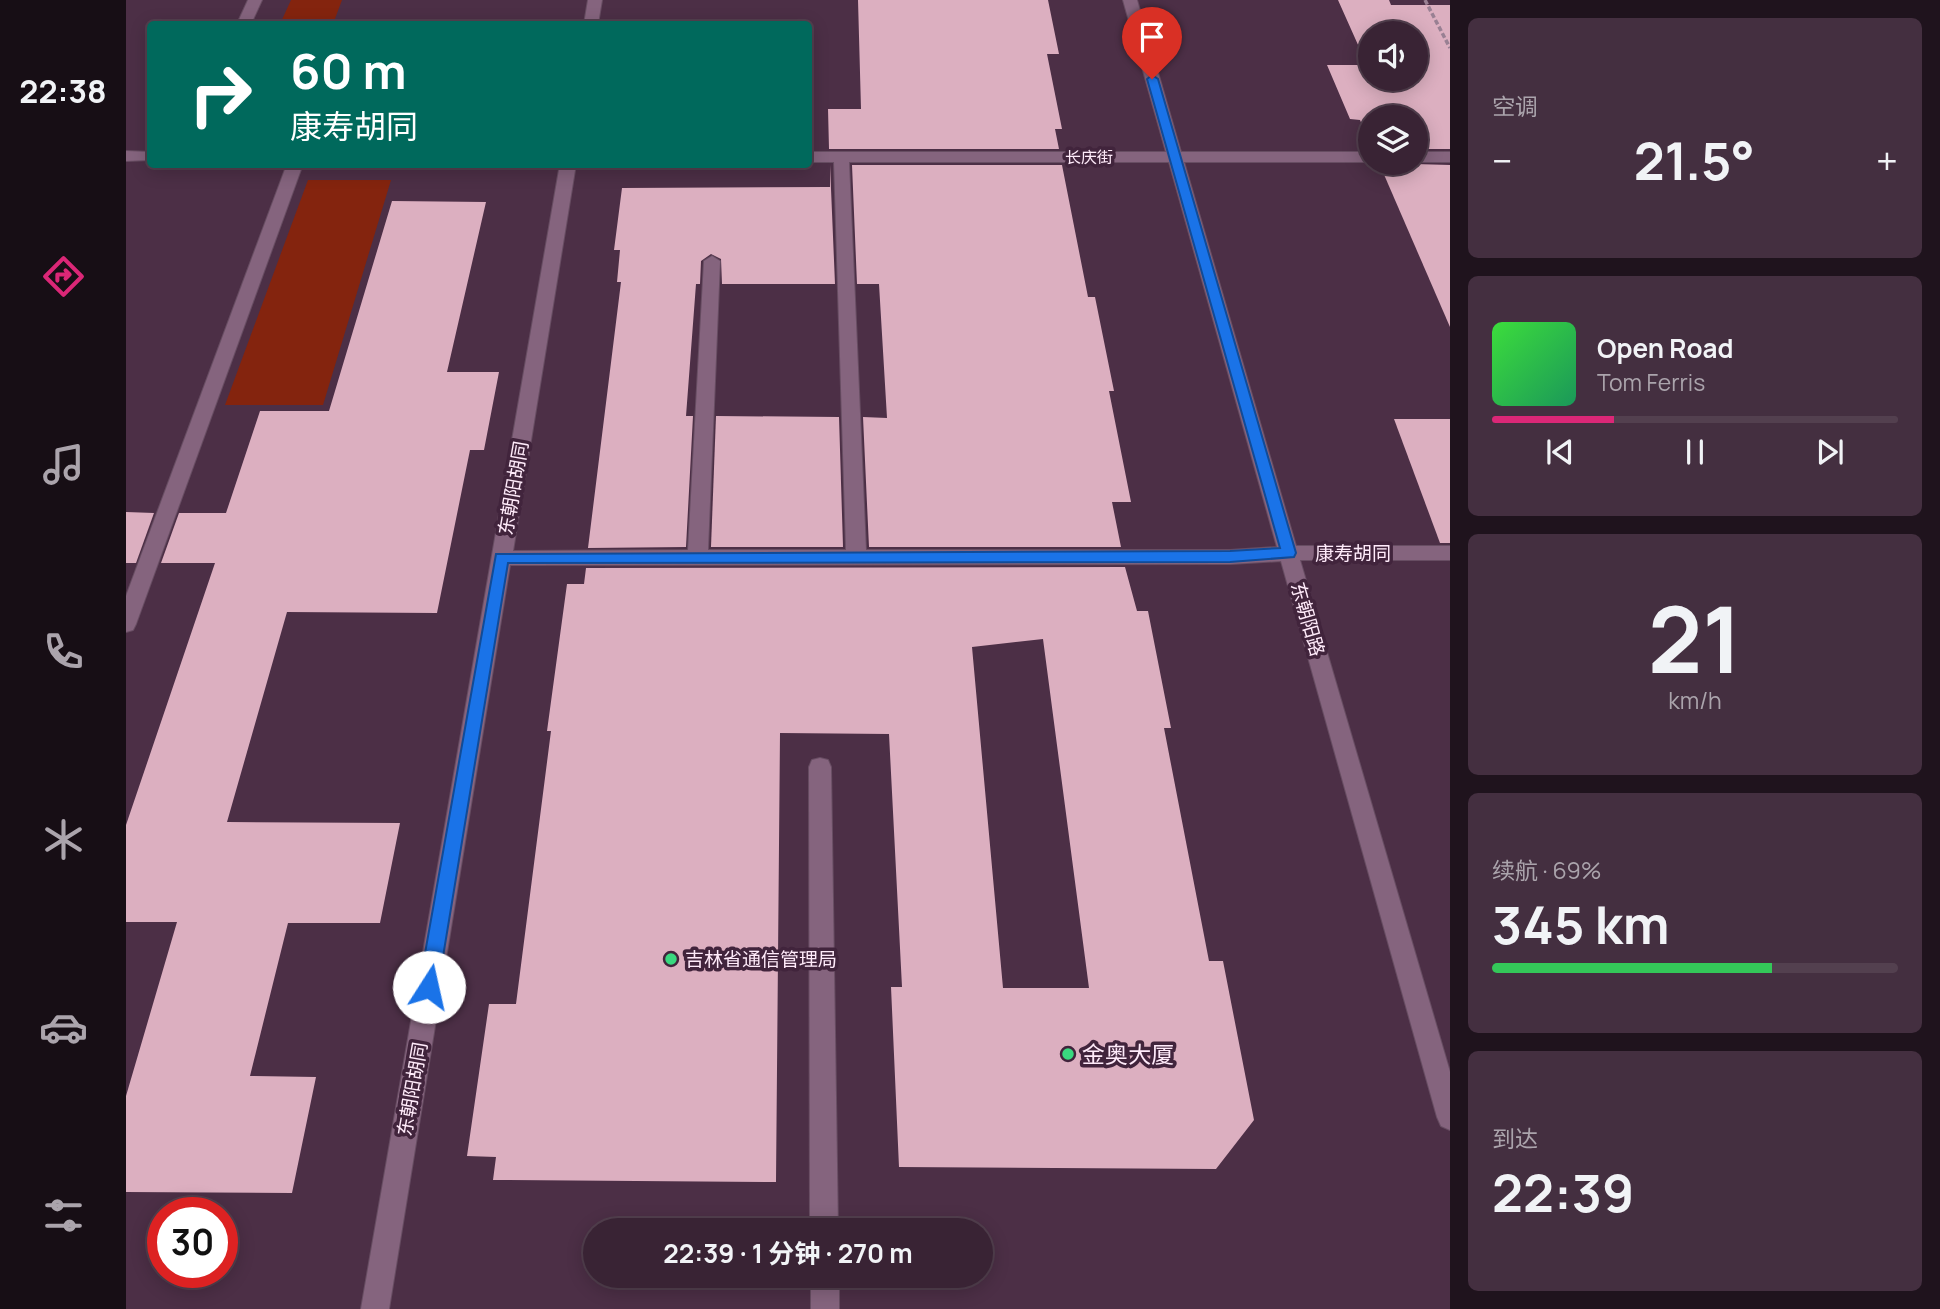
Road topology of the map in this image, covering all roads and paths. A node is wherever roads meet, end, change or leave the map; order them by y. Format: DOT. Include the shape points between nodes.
graph roads {
  1 [pos="255,0"];
  2 [pos="595,0"];
  3 [pos="1130,0"];
  4 [pos="1424,0"];
  5 [pos="245,21"];
  6 [pos="592,21"];
  7 [pos="1450,48"];
  8 [pos="126,156"];
  9 [pos="147,156"];
  10 [pos="812,157"];
  11 [pos="841,157"];
  12 [pos="1175,157"];
  13 [pos="1358,157"];
  14 [pos="1428,157"];
  15 [pos="1450,157"];
  16 [pos="294,168"];
  17 [pos="567,168"];
  18 [pos="712,261"];
  19 [pos="1289,553"];
  20 [pos="1450,553"];
  21 [pos="698,557"];
  22 [pos="856,557"];
  23 [pos="501,558"];
  24 [pos="126,624"];
  25 [pos="820,767"];
  26 [pos="1450,1117"];
  27 [pos="824,1218"];
  28 [pos="825,1288"];
  29 [pos="374,1309"];
  30 [pos="825,1309"];
  1 -- 5 [label="street"];
  2 -- 6 [label="street"];
  3 -- 12 [label="street, 东朝阳路"];
  4 -- 7 [label="path"];
  8 -- 9 [label="street"];
  10 -- 11 [label="street, 长庆街"];
  11 -- 12 [label="street, 长庆街"];
  11 -- 22 [label="street"];
  12 -- 13 [label="street, 长庆街"];
  12 -- 19 [label="street, 东朝阳路"];
  14 -- 15 [label="street"];
  16 -- 24 [label="street"];
  17 -- 23 [label="street, 东朝阳胡同"];
  18 -- 21 [label="street"];
  19 -- 20 [label="street, 康寿胡同"];
  19 -- 22 [label="street, 康寿胡同"];
  19 -- 26 [label="street, 东朝阳路"];
  21 -- 22 [label="street, 康寿胡同"];
  21 -- 23 [label="street, 康寿胡同"];
  23 -- 29 [label="street, 东朝阳胡同"];
  25 -- 27 [label="street"];
  28 -- 30 [label="street"];
}
